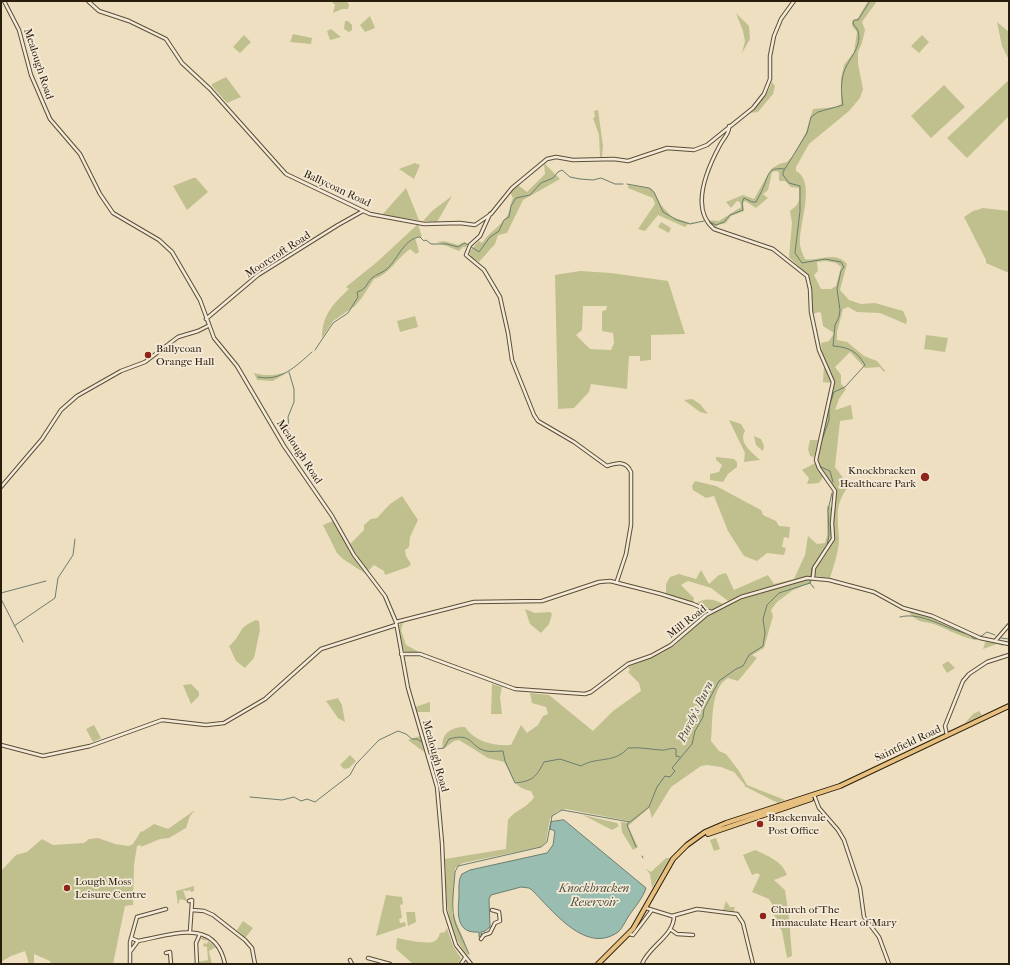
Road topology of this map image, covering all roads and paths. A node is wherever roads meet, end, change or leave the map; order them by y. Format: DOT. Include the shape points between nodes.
graph roads {
  1 [pos="4,1"];
  2 [pos="88,1"];
  3 [pos="794,1"];
  4 [pos="729,126"];
  5 [pos="363,212"];
  6 [pos="490,214"];
  7 [pos="206,319"];
  8 [pos="208,326"];
  9 [pos="1,487"];
  10 [pos="813,577"];
  11 [pos="617,581"];
  12 [pos="711,612"];
  13 [pos="396,624"];
  14 [pos="1009,625"];
  15 [pos="996,640"];
  16 [pos="1009,644"];
  17 [pos="401,654"];
  18 [pos="1009,655"];
  19 [pos="1009,706"];
  20 [pos="948,736"];
  21 [pos="1,745"];
  22 [pos="814,796"];
  23 [pos="784,808"];
  24 [pos="752,815"];
  25 [pos="702,835"];
  26 [pos="189,900"];
  27 [pos="646,908"];
  28 [pos="166,909"];
  29 [pos="192,910"];
  30 [pos="492,910"];
  31 [pos="652,910"];
  32 [pos="674,916"];
  33 [pos="670,929"];
  34 [pos="190,932"];
  35 [pos="200,934"];
  36 [pos="629,934"];
  37 [pos="693,935"];
  38 [pos="131,938"];
  39 [pos="481,939"];
  40 [pos="138,941"];
  41 [pos="130,953"];
  42 [pos="166,953"];
  43 [pos="368,958"];
  44 [pos="466,958"];
  45 [pos="350,960"];
  46 [pos="380,962"];
  47 [pos="130,964"];
  48 [pos="171,964"];
  49 [pos="197,964"];
  50 [pos="225,964"];
  51 [pos="255,964"];
  52 [pos="352,964"];
  53 [pos="390,964"];
  54 [pos="460,964"];
  55 [pos="471,964"];
  56 [pos="598,964"];
  57 [pos="642,964"];
  58 [pos="753,964"];
  59 [pos="889,964"];
  1 -- 7 [label="street, Mealough Road" via="19,30 31,75 50,119 80,154 103,200 113,213 160,240 172,252 200,300"];
  2 -- 5 [label="street, Ballycoan Road" via="99,11 129,21 166,39 182,62 210,89 286,174"];
  3 -- 4 [label="street, Ballycoan Road" via="781,19 774,36 767,90 758,103"];
  4 -- 6 [label="street, Ballycoan Road" via="707,145 694,150 667,148 628,161 547,159 512,188"];
  4 -- 10 [label="street" via="729,133 705,179 702,211 708,225 714,230 773,249 807,276 811,312 820,350 833,382 816,460 818,468 835,491 832,540 814,568"];
  5 -- 6 [label="street, Ballycoan Road" via="424,224 471,225 478,224"];
  5 -- 7 [label="street, Moorcroft Road" via="258,275"];
  6 -- 11 [label="street" via="480,236 469,246 466,255 484,270 500,297 512,360 536,419 607,466 623,463 630,469 631,525 626,554"];
  7 -- 8 [label="street, Mealough Road"];
  8 -- 9 [label="street" via="178,337 145,362 121,371 77,396 61,410 42,439"];
  8 -- 13 [label="street, Mealough Road" via="214,338 237,366 284,446 332,516 354,555 385,596"];
  10 -- 12 [label="street, Mill Road" via="741,597"];
  10 -- 15 [label="street, Mill Road" via="874,592 903,608 932,616 984,639"];
  11 -- 12 [label="street"];
  11 -- 13 [label="street" via="599,582 542,601 474,602"];
  12 -- 17 [label="street, Mill Road" via="671,645 628,664 585,694 515,689 420,654"];
  13 -- 17 [label="street, Mealough Road"];
  13 -- 21 [label="street" via="321,649 266,699 224,723 206,725 162,720 90,746 43,756"];
  14 -- 15 [label="street"];
  15 -- 16 [label="street, Mill Road"];
  17 -- 44 [label="street, Mealough Road" via="438,795 445,911 456,945"];
  18 -- 20 [label="street" via="987,662 963,681 945,726"];
  19 -- 20 [label="highway, Saintfield Road"];
  20 -- 22 [label="highway, Saintfield Road"];
  22 -- 23 [label="highway, Saintfield Road"];
  22 -- 24 [label="highway, Saintfield Road"];
  22 -- 59 [label="street" via="819,808 844,840 860,888 864,917 879,937"];
  23 -- 24 [label="highway"];
  23 -- 25 [label="highway, Saintfield Road"];
  24 -- 25 [label="highway, Saintfield Road" via="710,829"];
  25 -- 27 [label="highway, Saintfield Road" via="673,859"];
  26 -- 29 [label="street" via="192,900"];
  27 -- 31 [label="street"];
  27 -- 36 [label="highway, Saintfield Road"];
  28 -- 38 [label="street" via="139,915"];
  29 -- 34 [label="street"];
  29 -- 51 [label="street" via="213,915 245,940 252,948"];
  30 -- 39 [label="street" via="499,912 500,921"];
  31 -- 32 [label="street"];
  31 -- 36 [label="street, Saintfield Road" via="633,935"];
  32 -- 33 [label="street" via="674,924"];
  32 -- 58 [label="street" via="697,909 735,914 744,923"];
  33 -- 37 [label="street" via="677,934"];
  33 -- 57 [label="street"];
  34 -- 35 [label="street"];
  34 -- 40 [label="street"];
  35 -- 49 [label="street" via="196,942"];
  35 -- 50 [label="street" via="219,947"];
  36 -- 56 [label="highway, Saintfield Road"];
  38 -- 40 [label="street"];
  38 -- 41 [label="street"];
  40 -- 41 [label="street"];
  41 -- 47 [label="street"];
  42 -- 48 [label="street" via="170,952"];
  43 -- 46 [label="street"];
  44 -- 54 [label="street"];
  44 -- 55 [label="street, Mealough Road"];
  45 -- 52 [label="street"];
  46 -- 53 [label="street"];
}
